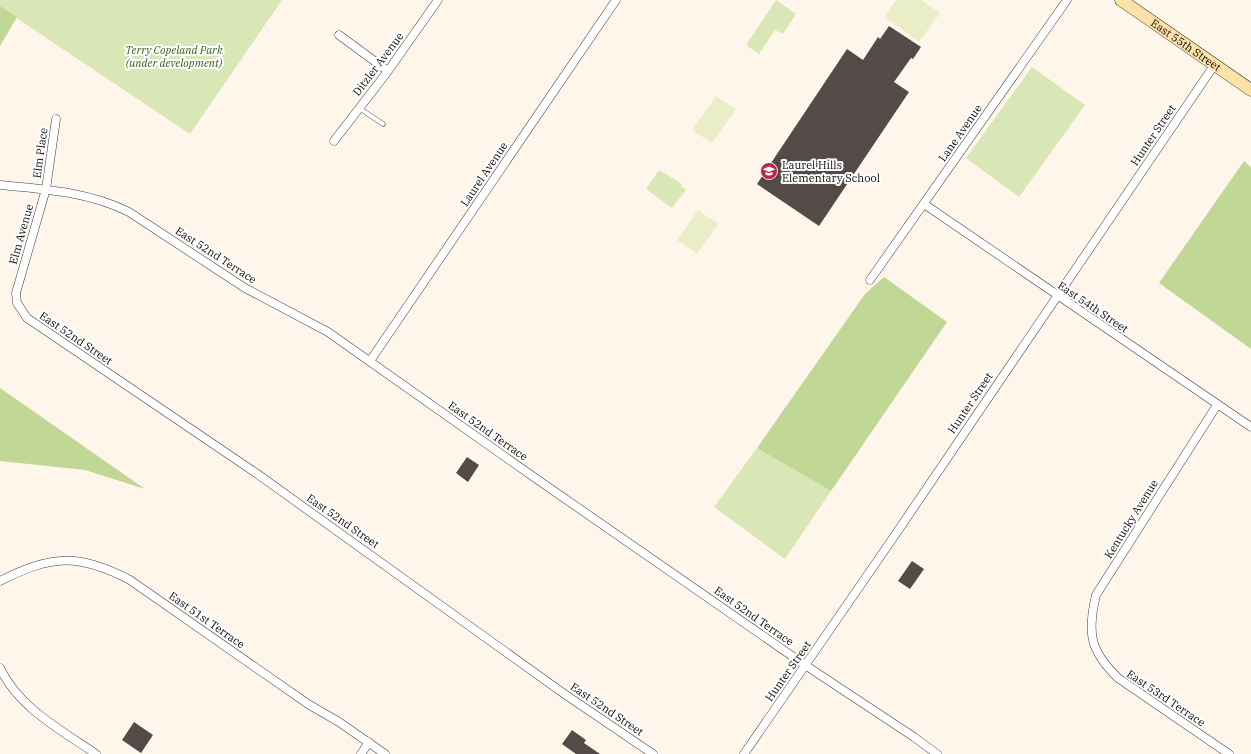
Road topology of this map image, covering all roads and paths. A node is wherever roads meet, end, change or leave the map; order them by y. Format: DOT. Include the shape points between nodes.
graph roads {
  1 [pos="438,0"];
  2 [pos="616,0"];
  3 [pos="1067,0"];
  4 [pos="1129,2"];
  5 [pos="339,35"];
  6 [pos="1215,64"];
  7 [pos="388,70"];
  8 [pos="1251,89"];
  9 [pos="359,108"];
  10 [pos="56,119"];
  11 [pos="383,124"];
  12 [pos="334,141"];
  13 [pos="0,185"];
  14 [pos="46,189"];
  15 [pos="924,204"];
  16 [pos="870,280"];
  17 [pos="1056,295"];
  18 [pos="20,309"];
  19 [pos="370,361"];
  20 [pos="1216,405"];
  21 [pos="1251,427"];
  22 [pos="0,581"];
  23 [pos="1098,652"];
  24 [pos="806,665"];
  25 [pos="0,668"];
  26 [pos="369,742"];
  27 [pos="96,754"];
  28 [pos="361,754"];
  29 [pos="386,754"];
  30 [pos="653,754"];
  31 [pos="744,754"];
  32 [pos="937,754"];
  33 [pos="1229,754"];
  1 -- 7 [label="street, Ditzler Avenue"];
  2 -- 19 [label="street, Laurel Avenue"];
  3 -- 15 [label="street, Lane Avenue"];
  4 -- 6 [label="street, East 55th Street"];
  5 -- 7 [label="street"];
  6 -- 8 [label="street, East 55th Street"];
  6 -- 17 [label="street, Hunter Street"];
  7 -- 9 [label="street, Ditzler Avenue"];
  9 -- 11 [label="lane"];
  9 -- 12 [label="street, Ditzler Avenue"];
  10 -- 14 [label="street, Elm Place"];
  13 -- 14 [label="street, East 52nd Terrace"];
  14 -- 18 [label="street, Elm Avenue" via="16,293"];
  14 -- 19 [label="street, East 52nd Terrace" via="100,200 130,212 244,288 328,332"];
  15 -- 16 [label="street, Lane Avenue"];
  15 -- 17 [label="street, East 54th Street"];
  17 -- 20 [label="street, East 54th Street"];
  17 -- 24 [label="street, Hunter Street"];
  18 -- 30 [label="street, East 52nd Street" via="27,318 256,473 563,693"];
  19 -- 24 [label="street, East 52nd Terrace"];
  20 -- 21 [label="street, East 54th Street"];
  20 -- 23 [label="street, Kentucky Avenue" via="1096,595 1090,619 1093,643"];
  22 -- 26 [label="street, East 51st Terrace" via="26,568 48,562 77,560 105,567 130,580 308,704"];
  23 -- 33 [label="street, East 53rd Terrace" via="1104,664 1118,678"];
  24 -- 31 [label="street, Hunter Street"];
  24 -- 32 [label="street, East 52nd Terrace"];
  25 -- 27 [label="street" via="5,679 29,707"];
  26 -- 28 [label="street"];
  26 -- 29 [label="street, East 51st Terrace"];
}
